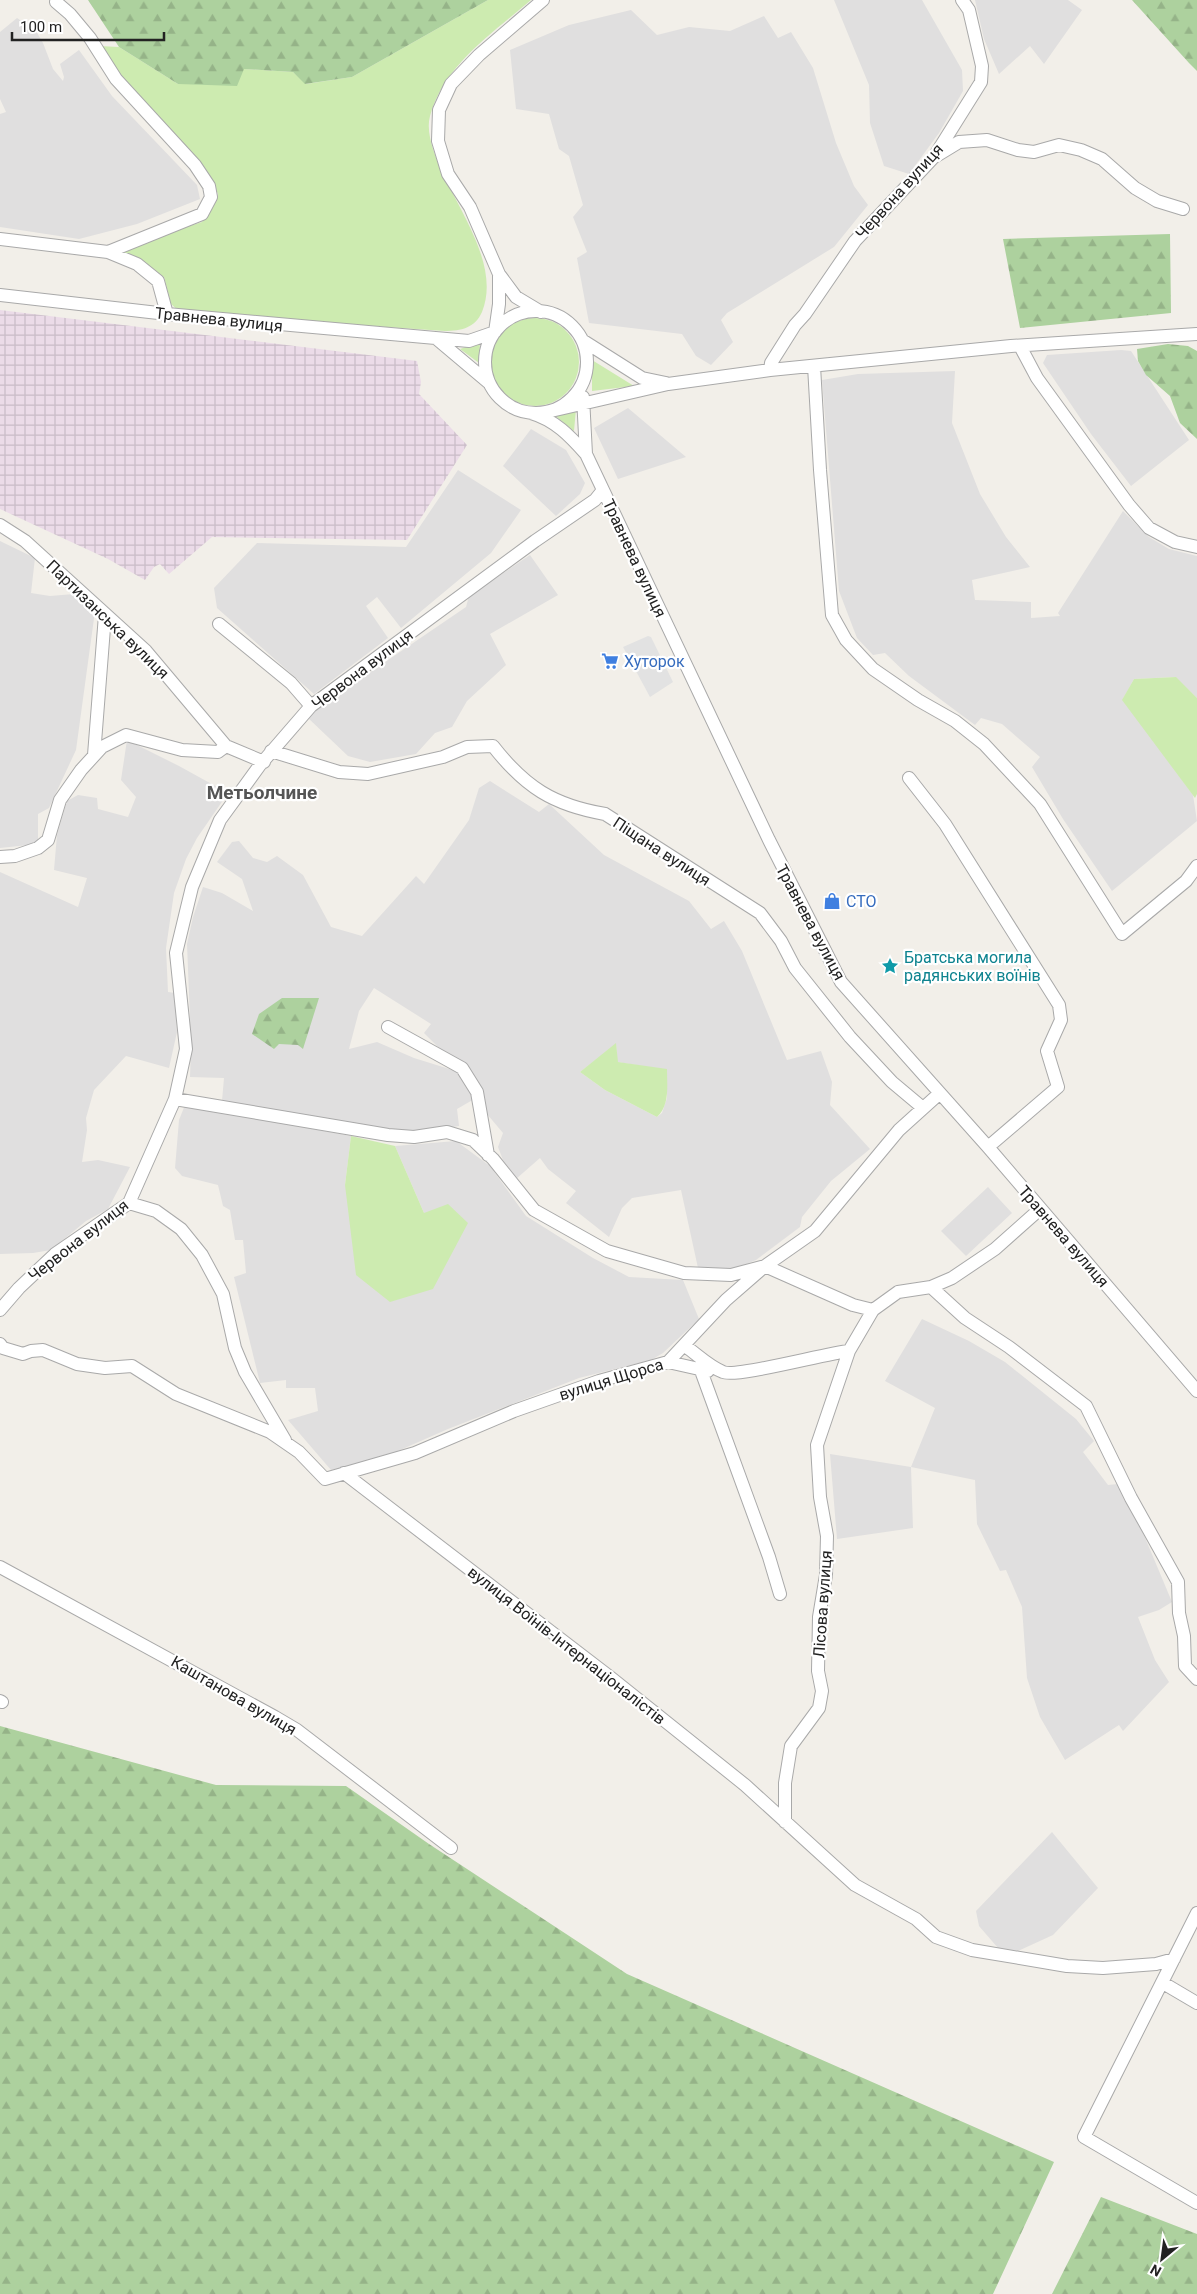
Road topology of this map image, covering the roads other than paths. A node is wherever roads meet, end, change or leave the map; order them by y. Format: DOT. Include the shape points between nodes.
graph roads {
  1 [pos="543,0"];
  2 [pos="962,0"];
  3 [pos="56,2"];
  4 [pos="934,157"];
  5 [pos="1183,209"];
  6 [pos="0,239"];
  7 [pos="108,252"];
  8 [pos="499,274"];
  9 [pos="0,295"];
  10 [pos="541,312"];
  11 [pos="167,314"];
  12 [pos="495,332"];
  13 [pos="1197,334"];
  14 [pos="438,340"];
  15 [pos="582,340"];
  16 [pos="1020,346"];
  17 [pos="814,366"];
  18 [pos="770,370"];
  19 [pos="583,382"];
  20 [pos="489,383"];
  21 [pos="668,384"];
  22 [pos="582,405"];
  23 [pos="551,411"];
  24 [pos="531,413"];
  25 [pos="586,454"];
  26 [pos="603,490"];
  27 [pos="0,525"];
  28 [pos="1197,547"];
  29 [pos="105,616"];
  30 [pos="219,624"];
  31 [pos="311,706"];
  32 [pos="226,746"];
  33 [pos="94,755"];
  34 [pos="268,756"];
  35 [pos="909,778"];
  36 [pos="0,857"];
  37 [pos="1197,866"];
  38 [pos="388,1027"];
  39 [pos="940,1093"];
  40 [pos="175,1099"];
  41 [pos="923,1108"];
  42 [pos="988,1147"];
  43 [pos="488,1154"];
  44 [pos="129,1203"];
  45 [pos="1040,1209"];
  46 [pos="765,1266"];
  47 [pos="931,1287"];
  48 [pos="0,1310"];
  49 [pos="873,1310"];
  50 [pos="0,1344"];
  51 [pos="685,1346"];
  52 [pos="849,1351"];
  53 [pos="668,1362"];
  54 [pos="700,1368"];
  55 [pos="725,1374"];
  56 [pos="1197,1391"];
  57 [pos="288,1445"];
  58 [pos="344,1474"];
  59 [pos="0,1567"];
  60 [pos="780,1594"];
  61 [pos="1197,1679"];
  62 [pos="785,1822"];
  63 [pos="451,1848"];
  64 [pos="1197,1913"];
  65 [pos="1174,1959"];
  66 [pos="1163,1983"];
  67 [pos="1197,2003"];
  68 [pos="1197,2203"];
  1 -- 8 [label="street" via="479,55 451,84 439,110 438,140 448,174 470,207"];
  2 -- 4 [label="street, Червона вулиця" via="969,10 982,66 981,82"];
  3 -- 7 [label="street" via="80,25 116,79 195,165 209,186 211,197 202,214"];
  4 -- 5 [label="street" via="959,142 987,140 1034,152 1059,145 1102,159 1135,188 1157,201"];
  4 -- 18 [label="street, Червона вулиця" via="855,240 795,325"];
  6 -- 7 [label="street"];
  7 -- 11 [label="street" via="137,264 158,280"];
  8 -- 10 [label="street" via="516,297"];
  8 -- 12 [label="street"];
  9 -- 11 [label="street, Травнева вулиця"];
  10 -- 12 [label="street" via="514,316"];
  10 -- 15 [label="street" via="557,316 572,326"];
  11 -- 14 [label="street, Травнева вулиця"];
  12 -- 14 [label="street, Травнева вулиця" via="469,341"];
  12 -- 20 [label="street" via="486,348 484,360"];
  13 -- 16 [label="street"];
  14 -- 20 [label="street"];
  15 -- 19 [label="street" via="586,357"];
  15 -- 21 [label="street" via="642,378"];
  16 -- 17 [label="street"];
  16 -- 28 [label="street" via="1037,378 1150,528 1175,542"];
  17 -- 18 [label="street"];
  17 -- 37 [label="street" via="832,615 846,640 873,670 955,721 984,744 1040,804 1122,934 1186,881"];
  18 -- 21 [label="street"];
  19 -- 22 [label="street"];
  19 -- 23 [label="street" via="570,400"];
  20 -- 24 [label="street" via="503,401"];
  21 -- 22 [label="street"];
  22 -- 23 [label="street"];
  22 -- 25 [label="street"];
  23 -- 24 [label="street"];
  24 -- 25 [label="street" via="561,427"];
  25 -- 26 [label="street, Травнева вулиця"];
  26 -- 31 [label="street, Червона вулиця" via="595,500"];
  26 -- 39 [label="street, Травнева вулиця" via="769,840 841,982"];
  27 -- 29 [label="street, Партизанська вулиця" via="25,541"];
  29 -- 32 [label="street, Партизанська вулиця" via="146,651"];
  29 -- 33 [label="street"];
  30 -- 31 [label="street" via="291,684"];
  31 -- 34 [label="street, Червона вулиця"];
  32 -- 33 [label="street" via="218,752 182,750 126,735 102,747"];
  32 -- 34 [label="street, Піщана вулиця"];
  33 -- 36 [label="street" via="60,800 48,840 38,848"];
  34 -- 40 [label="street, Червона вулиця" via="220,820 192,887 176,953 186,1049"];
  34 -- 41 [label="street, Піщана вулиця" via="339,772 368,774 443,758 467,746 493,746 508,765 536,790 579,810 605,814 760,914 781,941 795,968 850,1037 892,1082"];
  35 -- 42 [label="street" via="944,824 1059,1005 1062,1020 1047,1051 1058,1087"];
  38 -- 43 [label="street" via="462,1068 477,1092"];
  39 -- 41 [label="street, вулиця Щорса"];
  39 -- 42 [label="street, Травнева вулиця"];
  40 -- 43 [label="street" via="388,1135 414,1137 447,1132 473,1140"];
  40 -- 44 [label="street, Червона вулиця"];
  41 -- 46 [label="street, вулиця Щорса" via="899,1130 816,1231"];
  42 -- 45 [label="street, Травнева вулиця"];
  43 -- 46 [label="street" via="534,1210 608,1251 684,1273 731,1274"];
  44 -- 48 [label="street, Червона вулиця" via="55,1254"];
  44 -- 57 [label="street, вулиця Щорса" via="156,1210 181,1228 202,1255 223,1294 235,1348 245,1372"];
  45 -- 47 [label="street" via="995,1250 952,1278"];
  45 -- 56 [label="street, Травнева вулиця"];
  46 -- 49 [label="street" via="853,1305"];
  46 -- 51 [label="street, вулиця Щорса" via="726,1300"];
  47 -- 49 [label="street" via="898,1292"];
  47 -- 61 [label="street" via="964,1318 1009,1347 1086,1406 1131,1498 1178,1582 1185,1666"];
  49 -- 52 [label="street, Лісова вулиця"];
  50 -- 57 [label="street, вулиця Щорса" via="23,1354 43,1350 77,1364 105,1368 132,1366 176,1394 270,1432"];
  51 -- 53 [label="street, вулиця Щорса"];
  51 -- 55 [label="street"];
  52 -- 55 [label="street"];
  52 -- 62 [label="street, Лісова вулиця" via="817,1445 820,1497 827,1536 826,1575 819,1617 820,1708 791,1746 785,1783"];
  53 -- 54 [label="street"];
  53 -- 58 [label="street, вулиця Щорса" via="599,1381 488,1421 416,1453"];
  54 -- 55 [label="street"];
  54 -- 60 [label="street"];
  57 -- 58 [label="street, вулиця Щорса" via="325,1479"];
  58 -- 62 [label="street, вулиця Воїнів-Інтернаціоналістів" via="610,1677 745,1785"];
  59 -- 63 [label="street, Каштанова вулиця" via="283,1721"];
  62 -- 65 [label="street, вулиця Воїнів-Інтернаціоналістів" via="855,1885 916,1919 936,1937 952,1944 1067,1966 1103,1968 1156,1964"];
  64 -- 65 [label="street"];
  65 -- 66 [label="street"];
  66 -- 67 [label="street"];
  66 -- 68 [label="street" via="1084,2137"];
}
